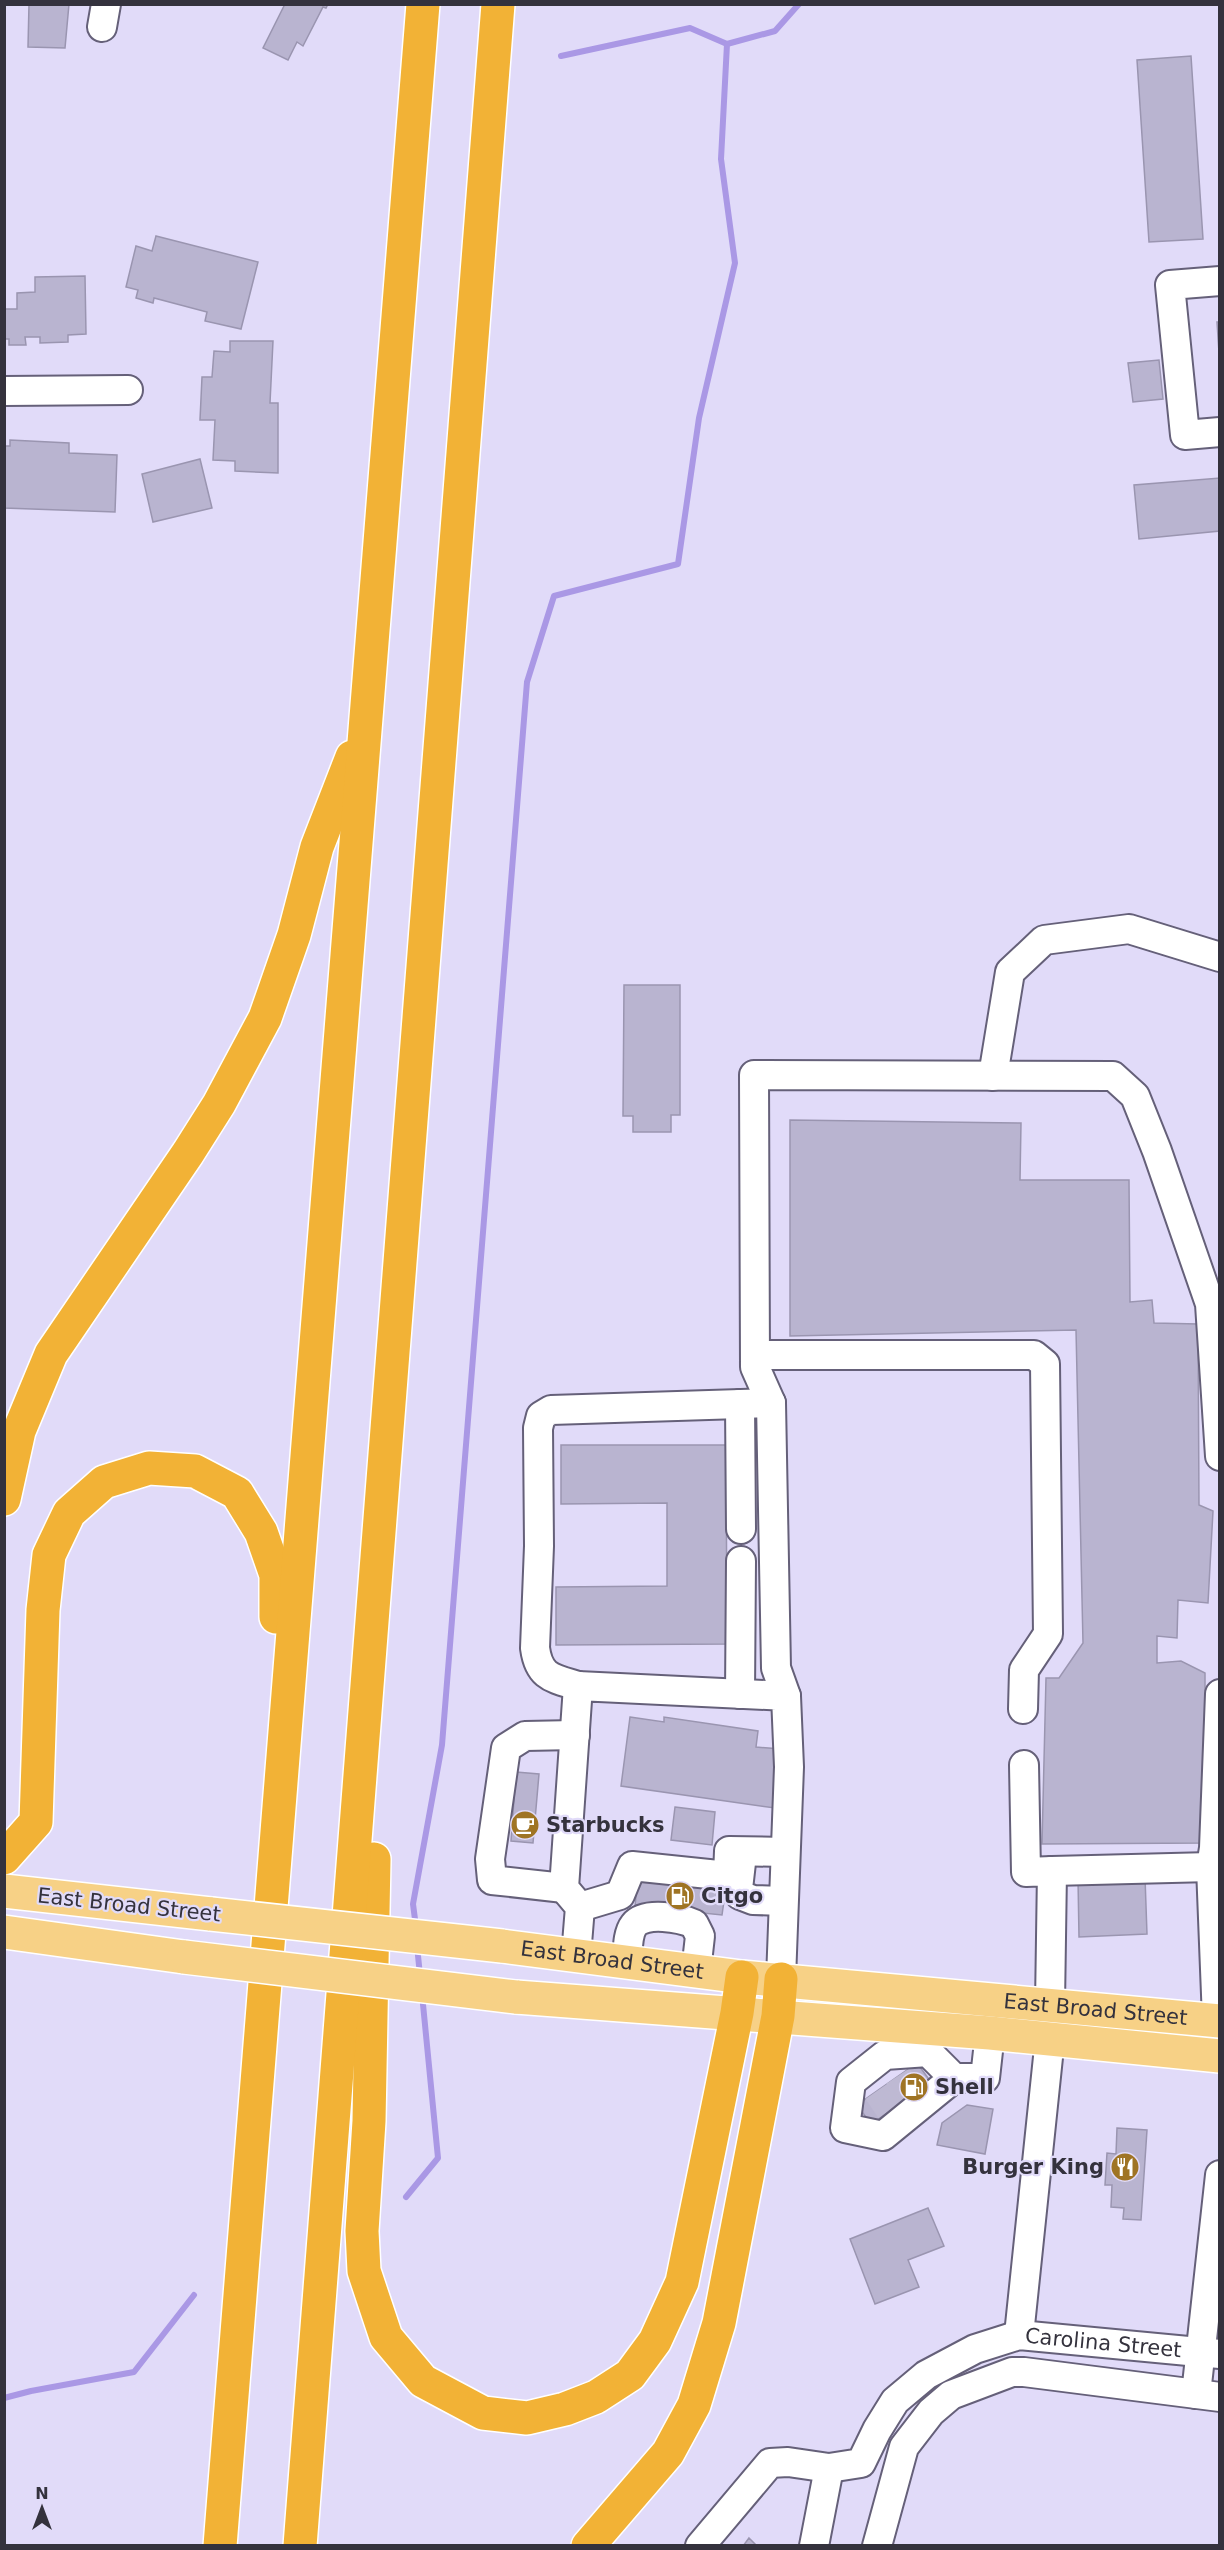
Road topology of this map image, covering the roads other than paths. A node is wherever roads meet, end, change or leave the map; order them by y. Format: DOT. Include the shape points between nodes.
graph roads {
  1 [pos="423,4"];
  2 [pos="498,4"];
  3 [pos="1220,281"];
  4 [pos="128,390"];
  5 [pos="4,391"];
  6 [pos="1220,432"];
  7 [pos="365,724"];
  8 [pos="1220,957"];
  9 [pos="993,1076"];
  10 [pos="755,1355"];
  11 [pos="771,1403"];
  12 [pos="740,1404"];
  13 [pos="1220,1456"];
  14 [pos="382,1486"];
  15 [pos="4,1499"];
  16 [pos="741,1529"];
  17 [pos="741,1561"];
  18 [pos="578,1686"];
  19 [pos="740,1694"];
  20 [pos="1220,1694"];
  21 [pos="786,1696"];
  22 [pos="1023,1709"];
  23 [pos="575,1735"];
  24 [pos="1024,1765"];
  25 [pos="743,1852"];
  26 [pos="785,1852"];
  27 [pos="4,1858"];
  28 [pos="1210,1867"];
  29 [pos="1052,1871"];
  30 [pos="4,1891"];
  31 [pos="572,1898"];
  32 [pos="783,1901"];
  33 [pos="4,1932"];
  34 [pos="576,1956"];
  35 [pos="627,1962"];
  36 [pos="696,1971"];
  37 [pos="742,1977"];
  38 [pos="781,1979"];
  39 [pos="1050,2004"];
  40 [pos="736,2013"];
  41 [pos="778,2016"];
  42 [pos="1218,2020"];
  43 [pos="990,2033"];
  44 [pos="1050,2038"];
  45 [pos="1220,2056"];
  46 [pos="259,2060"];
  47 [pos="954,2079"];
  48 [pos="1220,2175"];
  49 [pos="1016,2337"];
  50 [pos="1210,2353"];
  51 [pos="1012,2372"];
  52 [pos="1208,2396"];
  53 [pos="829,2468"];
  54 [pos="220,2546"];
  55 [pos="300,2546"];
  56 [pos="588,2546"];
  57 [pos="700,2546"];
  58 [pos="814,2546"];
  59 [pos="877,2546"];
  1 -- 7 [label="highway"];
  2 -- 14 [label="highway"];
  3 -- 6 [label="street" via="1170,285 1185,435"];
  4 -- 5 [label="street"];
  7 -- 15 [label="highway" via="317,847 294,935 265,1018 188,1153 51,1354 19,1431"];
  7 -- 46 [label="highway"];
  8 -- 9 [label="street" via="1129,928 1044,940 1010,972"];
  9 -- 10 [label="street" via="754,1075"];
  9 -- 13 [label="street" via="1113,1076 1135,1096 1210,1304"];
  10 -- 11 [label="street" via="755,1367"];
  10 -- 22 [label="street" via="1034,1355 1045,1364 1048,1634 1024,1670"];
  11 -- 12 [label="street"];
  11 -- 21 [label="street" via="776,1668"];
  12 -- 16 [label="street"];
  12 -- 18 [label="street" via="551,1410 542,1416 538,1428 535,1648 543,1671"];
  14 -- 40 [label="highway" via="369,2121 362,2231 364,2271 386,2337 423,2381 483,2413 526,2418 596,2397 630,2375 655,2341 682,2282"];
  14 -- 55 [label="highway"];
  17 -- 19 [label="street"];
  18 -- 19 [label="street"];
  18 -- 23 [label="street"];
  19 -- 21 [label="street"];
  20 -- 28 [label="street"];
  21 -- 26 [label="street" via="789,1767"];
  23 -- 31 [label="street"];
  23 -- 31 [label="street" via="525,1736 506,1748 490,1859 492,1880"];
  24 -- 29 [label="street" via="1026,1872"];
  25 -- 26 [label="street"];
  25 -- 31 [label="street" via="729,1851 728,1876 632,1866 620,1895"];
  25 -- 32 [label="street" via="740,1895 753,1900"];
  26 -- 32 [label="street"];
  27 -- 46 [label="highway" via="36,1822 43,1610 49,1555 69,1513 104,1482 149,1468 195,1472 237,1493 261,1532 276,1575"];
  28 -- 29 [label="street"];
  28 -- 42 [label="street"];
  29 -- 39 [label="street"];
  30 -- 34 [label="main road, East Broad Street, bridge"];
  31 -- 34 [label="street"];
  32 -- 38 [label="street"];
  33 -- 40 [label="main road, East Broad Street, bridge" via="516,1997"];
  34 -- 35 [label="main road, East Broad Street"];
  35 -- 36 [label="main road, East Broad Street"];
  35 -- 36 [label="street" via="635,1923 651,1917 687,1921 694,1924 700,1936"];
  36 -- 37 [label="main road, East Broad Street"];
  37 -- 38 [label="main road, East Broad Street"];
  37 -- 40 [label="highway"];
  38 -- 39 [label="main road, East Broad Street"];
  38 -- 41 [label="highway"];
  39 -- 42 [label="main road, East Broad Street"];
  40 -- 41 [label="main road, East Broad Street"];
  41 -- 43 [label="main road, East Broad Street"];
  41 -- 56 [label="highway" via="718,2323 694,2405 668,2453"];
  43 -- 44 [label="main road, East Broad Street"];
  43 -- 47 [label="street" via="985,2078"];
  44 -- 45 [label="main road, East Broad Street"];
  44 -- 49 [label="street"];
  46 -- 54 [label="highway"];
  47 -- 47 [label="street" via="893,2091 928,2052"];
  48 -- 50 [label="street"];
  49 -- 50 [label="street, Carolina Street"];
  49 -- 51 [label="street"];
  49 -- 53 [label="street, Carolina Street" via="975,2349 926,2375 895,2401 861,2463"];
  50 -- 52 [label="street"];
  51 -- 52 [label="street"];
  51 -- 59 [label="street" via="951,2395 931,2412 904,2447"];
  53 -- 57 [label="street" via="770,2463"];
  53 -- 58 [label="street"];
}
